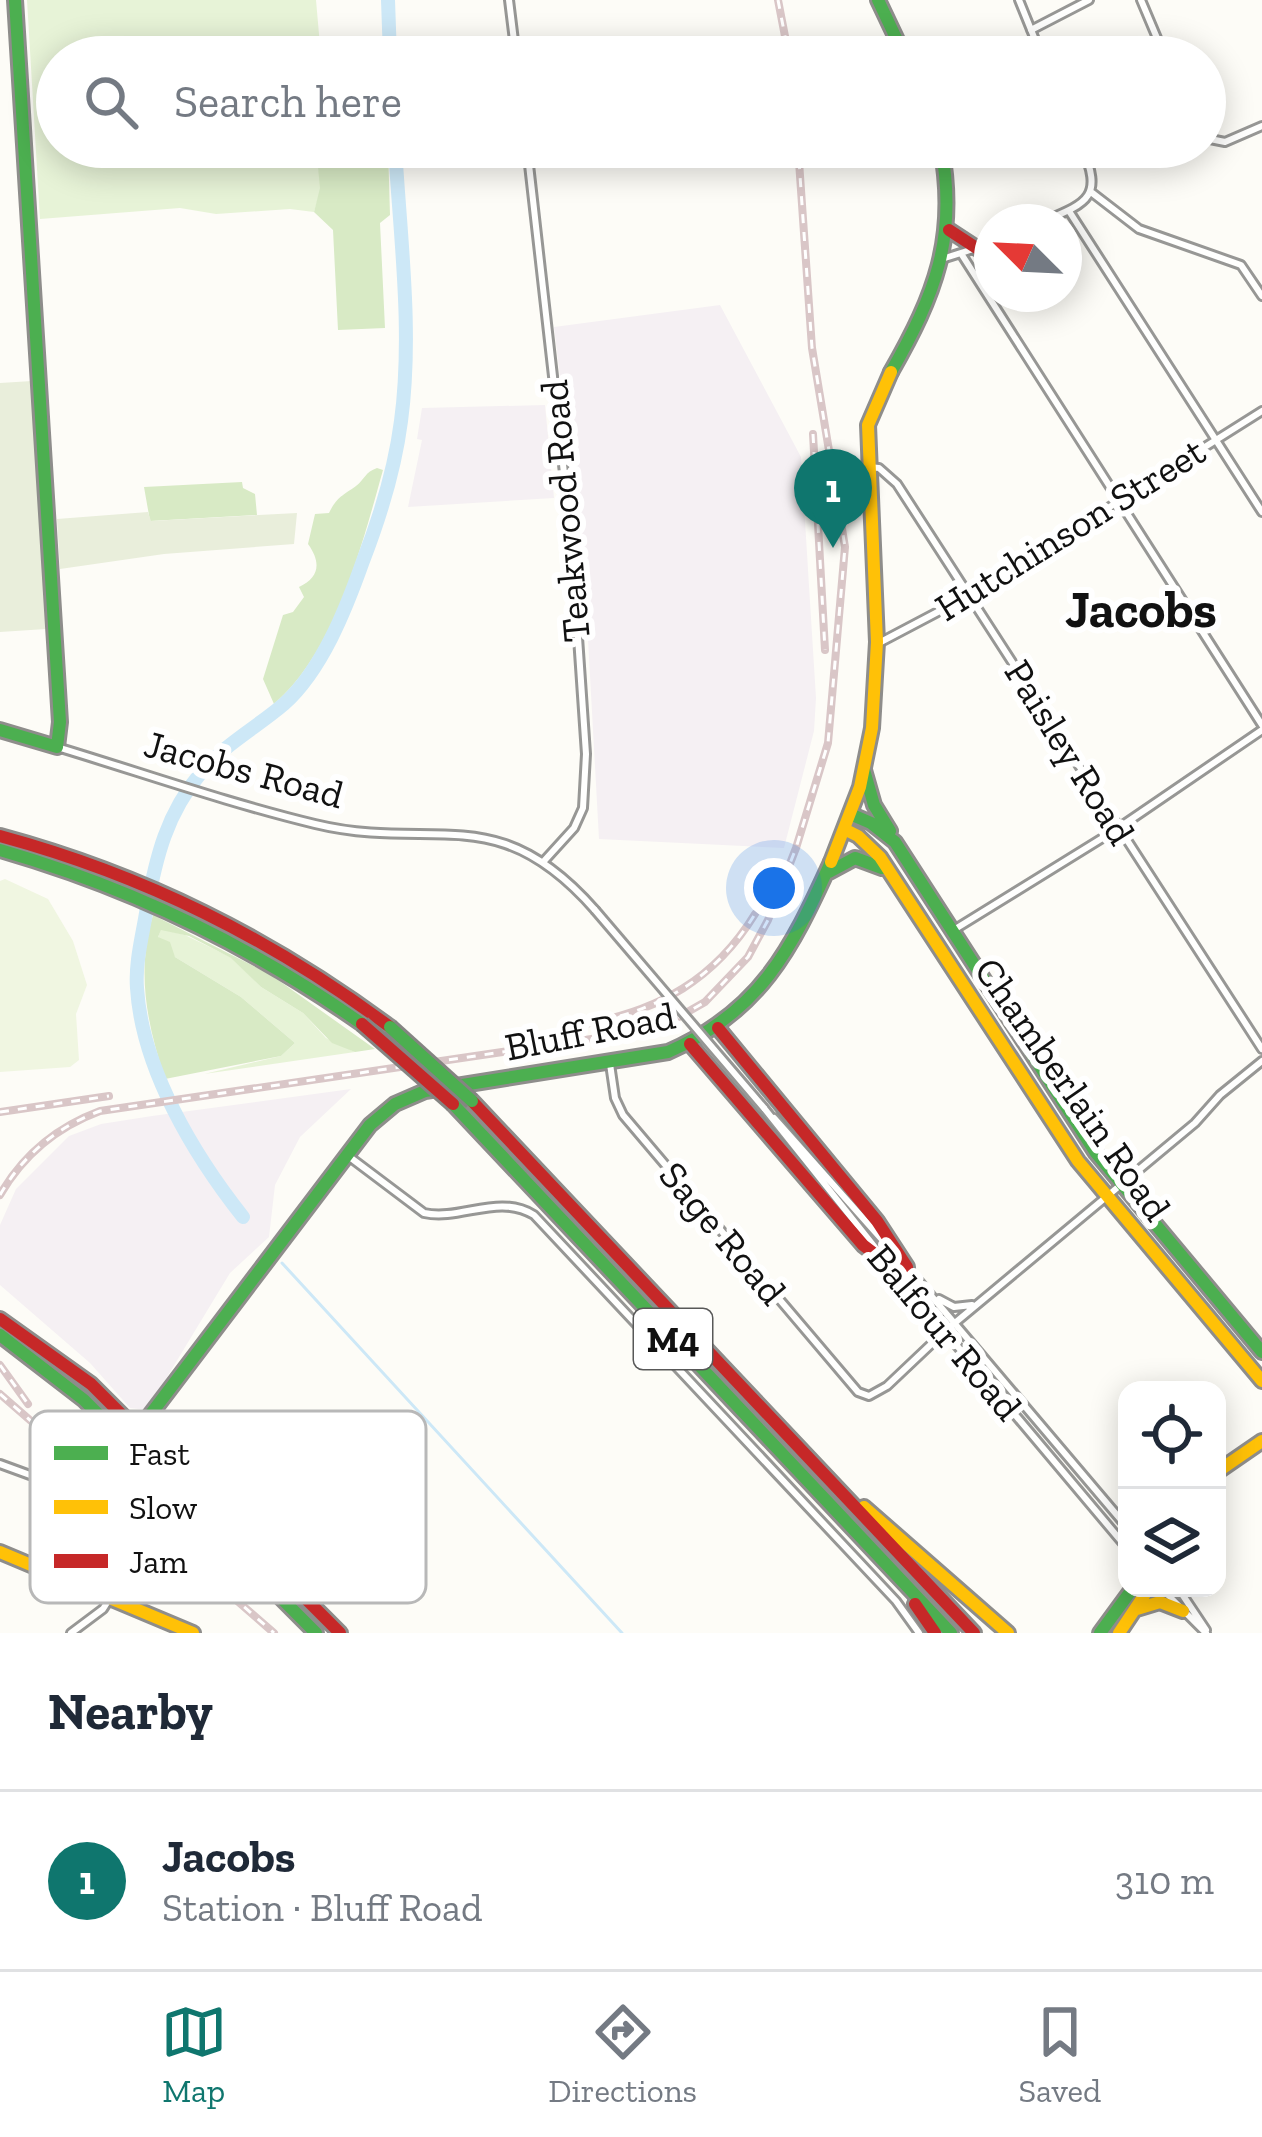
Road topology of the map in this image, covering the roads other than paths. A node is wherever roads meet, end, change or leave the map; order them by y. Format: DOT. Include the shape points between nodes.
graph roads {
  1 [pos="15,0"];
  2 [pos="508,0"];
  3 [pos="878,0"];
  4 [pos="1018,0"];
  5 [pos="1089,0"];
  6 [pos="1141,0"];
  7 [pos="1031,30"];
  8 [pos="513,36"];
  9 [pos="895,36"];
  10 [pos="1033,36"];
  11 [pos="1156,36"];
  12 [pos="1262,126"];
  13 [pos="1226,142"];
  14 [pos="529,168"];
  15 [pos="945,168"];
  16 [pos="1091,168"];
  17 [pos="1091,192"];
  18 [pos="1077,204"];
  19 [pos="949,230"];
  20 [pos="1082,231"];
  21 [pos="974,247"];
  22 [pos="974,250"];
  23 [pos="962,255"];
  24 [pos="944,258"];
  25 [pos="1262,296"];
  26 [pos="1262,411"];
  27 [pos="1215,440"];
  28 [pos="869,466"];
  29 [pos="1117,501"];
  30 [pos="1262,512"];
  31 [pos="970,596"];
  32 [pos="877,644"];
  33 [pos="1262,727"];
  34 [pos="0,730"];
  35 [pos="57,747"];
  36 [pos="864,770"];
  37 [pos="850,814"];
  38 [pos="844,829"];
  39 [pos="1118,829"];
  40 [pos="0,836"];
  41 [pos="896,842"];
  42 [pos="0,850"];
  43 [pos="544,861"];
  44 [pos="891,875"];
  45 [pos="823,877"];
  46 [pos="160,895"];
  47 [pos="952,931"];
  48 [pos="718,1028"];
  49 [pos="690,1044"];
  50 [pos="1262,1049"];
  51 [pos="1262,1061"];
  52 [pos="610,1064"];
  53 [pos="765,1110"];
  54 [pos="347,1155"];
  55 [pos="1119,1184"];
  56 [pos="1104,1196"];
  57 [pos="890,1265"];
  58 [pos="908,1267"];
  59 [pos="926,1290"];
  60 [pos="977,1305"];
  61 [pos="956,1323"];
  62 [pos="3,1329"];
  63 [pos="944,1332"];
  64 [pos="1262,1352"];
  65 [pos="1262,1381"];
  66 [pos="94,1411"];
  67 [pos="119,1411"];
  68 [pos="153,1411"];
  69 [pos="1262,1441"];
  70 [pos="1058,1445"];
  71 [pos="1047,1454"];
  72 [pos="810,1461"];
  73 [pos="0,1464"];
  74 [pos="1226,1466"];
  75 [pos="30,1475"];
  76 [pos="1118,1516"];
  77 [pos="1118,1537"];
  78 [pos="0,1552"];
  79 [pos="30,1565"];
  80 [pos="895,1573"];
  81 [pos="1126,1597"];
  82 [pos="1144,1597"];
  83 [pos="1170,1597"];
  84 [pos="1184,1597"];
  85 [pos="107,1603"];
  86 [pos="119,1603"];
  87 [pos="286,1603"];
  88 [pos="310,1603"];
  89 [pos="1136,1610"];
  90 [pos="1183,1611"];
  91 [pos="1116,1626"];
  92 [pos="165,1628"];
  93 [pos="71,1633"];
  94 [pos="193,1633"];
  95 [pos="316,1633"];
  96 [pos="340,1633"];
  97 [pos="919,1633"];
  98 [pos="935,1633"];
  99 [pos="951,1633"];
  100 [pos="974,1633"];
  101 [pos="1008,1633"];
  102 [pos="1100,1633"];
  103 [pos="1207,1633"];
  1 -- 35 [label="main road"];
  2 -- 8 [label="street"];
  3 -- 9 [label="main road"];
  4 -- 7 [label="street"];
  5 -- 7 [label="street"];
  6 -- 11 [label="street"];
  7 -- 10 [label="street"];
  12 -- 13 [label="street"];
  14 -- 43 [label="street, Teakwood Road" via="570,518 586,775 578,821"];
  15 -- 19 [label="main road, Bluff Road"];
  16 -- 17 [label="street"];
  17 -- 18 [label="street"];
  17 -- 25 [label="street" via="1139,229 1241,266"];
  19 -- 21 [label="main road"];
  19 -- 24 [label="main road, Bluff Road"];
  20 -- 27 [label="street"];
  22 -- 23 [label="street"];
  23 -- 24 [label="street"];
  23 -- 29 [label="street"];
  24 -- 28 [label="main road, Bluff Road" via="870,416"];
  26 -- 27 [label="street, Hutchinson Street"];
  27 -- 29 [label="street, Hutchinson Street"];
  27 -- 30 [label="street"];
  28 -- 31 [label="street, Paisley Road" via="890,475"];
  28 -- 32 [label="main road, Bluff Road"];
  29 -- 31 [label="street, Hutchinson Street"];
  29 -- 33 [label="street"];
  31 -- 32 [label="street, Hutchinson Street"];
  31 -- 39 [label="street, Paisley Road"];
  32 -- 36 [label="main road, Bluff Road"];
  33 -- 39 [label="street"];
  34 -- 35 [label="main road, Jacobs Road"];
  35 -- 43 [label="street, Jacobs Road" via="334,827 482,836"];
  36 -- 37 [label="main road, Bluff Road"];
  36 -- 41 [label="main road"];
  37 -- 38 [label="main road, Bluff Road"];
  37 -- 41 [label="main road, Chamberlain Road"];
  38 -- 44 [label="main road, Chamberlain Road" via="872,847"];
  38 -- 45 [label="main road, Bluff Road"];
  39 -- 47 [label="street"];
  39 -- 50 [label="street, Paisley Road"];
  40 -- 46 [label="main road, M4" via="130,874"];
  41 -- 47 [label="main road, Chamberlain Road"];
  42 -- 46 [label="main road, M4"];
  43 -- 53 [label="street, Balfour Road, bridge"];
  44 -- 45 [label="main road" via="859,857"];
  44 -- 56 [label="main road, Chamberlain Road"];
  45 -- 48 [label="main road, Bluff Road" via="770,982"];
  46 -- 72 [label="main road, M4, bridge" via="262,940 390,1027 472,1101"];
  46 -- 80 [label="main road, M4, bridge" via="362,1024 453,1104"];
  47 -- 55 [label="main road, Chamberlain Road"];
  48 -- 49 [label="main road, Bluff Road"];
  48 -- 58 [label="main road"];
  49 -- 52 [label="main road, Bluff Road"];
  49 -- 57 [label="main road" via="863,1245"];
  51 -- 55 [label="street"];
  52 -- 54 [label="main road, Bluff Road" via="408,1096"];
  52 -- 63 [label="street, Sage Road" via="623,1114 858,1392 869,1396 887,1386"];
  53 -- 57 [label="street, Balfour Road"];
  53 -- 58 [label="street, Balfour Road"];
  54 -- 68 [label="main road, Bluff Road"];
  54 -- 97 [label="street" via="424,1213 513,1206 534,1215"];
  55 -- 56 [label="street"];
  55 -- 64 [label="main road, Chamberlain Road"];
  56 -- 60 [label="street"];
  56 -- 65 [label="main road, Chamberlain Road"];
  57 -- 63 [label="street, Balfour Road"];
  58 -- 59 [label="street, Balfour Road"];
  59 -- 60 [label="street" via="953,1306"];
  59 -- 61 [label="street, Balfour Road"];
  60 -- 61 [label="street"];
  61 -- 63 [label="street"];
  61 -- 70 [label="street, Balfour Road"];
  62 -- 66 [label="main road"];
  62 -- 67 [label="main road" via="81,1376"];
  63 -- 71 [label="street, Balfour Road"];
  69 -- 74 [label="main road"];
  70 -- 71 [label="street"];
  70 -- 76 [label="street, Balfour Road"];
  71 -- 77 [label="street, Balfour Road"];
  72 -- 100 [label="main road, M4"];
  72 -- 101 [label="main road"];
  73 -- 75 [label="street"];
  78 -- 79 [label="main road"];
  80 -- 98 [label="main road"];
  80 -- 99 [label="main road, M4"];
  81 -- 91 [label="main road"];
  82 -- 89 [label="main road"];
  83 -- 90 [label="street"];
  84 -- 103 [label="street"];
  85 -- 93 [label="street"];
  86 -- 92 [label="main road"];
  87 -- 95 [label="main road"];
  88 -- 96 [label="main road"];
  89 -- 90 [label="main road" via="1160,1603"];
  89 -- 91 [label="main road"];
  90 -- 103 [label="street"];
  91 -- 102 [label="main road"];
  92 -- 94 [label="main road"];
}
